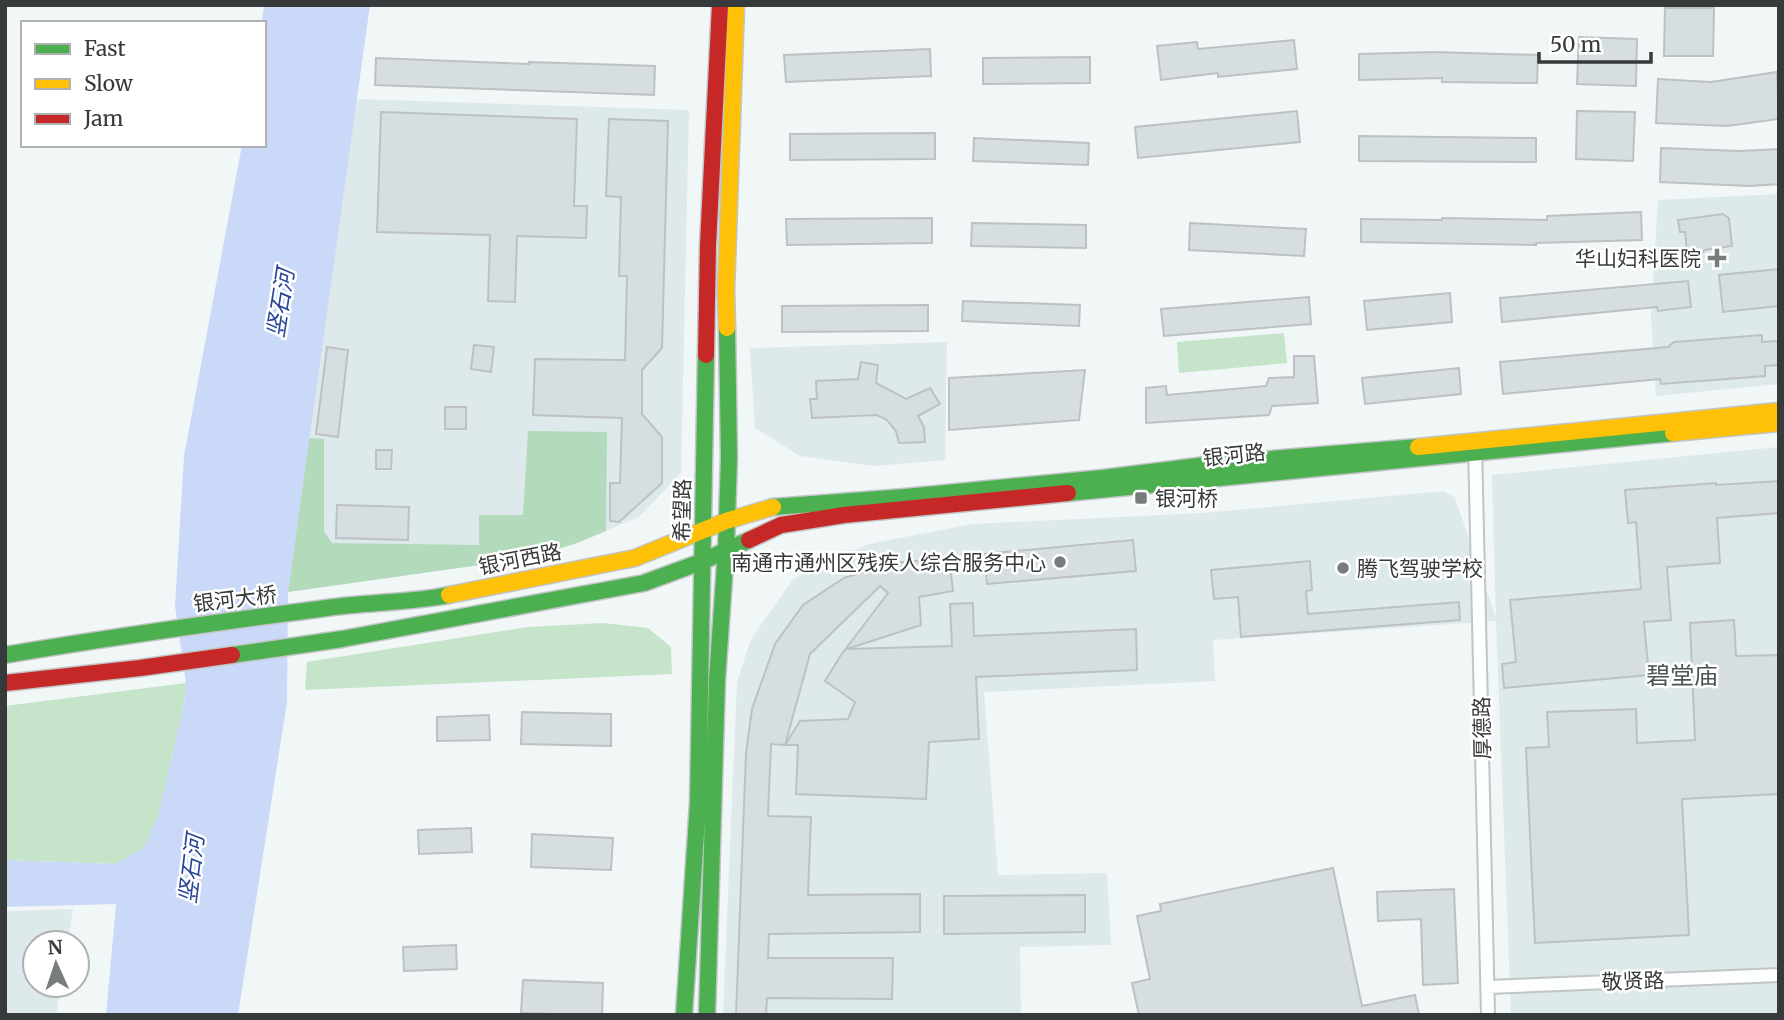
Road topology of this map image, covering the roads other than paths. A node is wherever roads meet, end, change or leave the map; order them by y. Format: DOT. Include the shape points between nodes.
graph roads {
  1 [pos="720,5"];
  2 [pos="736,5"];
  3 [pos="1779,411"];
  4 [pos="1779,423"];
  5 [pos="1475,447"];
  6 [pos="726,521"];
  7 [pos="704,531"];
  8 [pos="726,550"];
  9 [pos="701,562"];
  10 [pos="339,606"];
  11 [pos="5,655"];
  12 [pos="5,683"];
  13 [pos="1779,975"];
  14 [pos="1487,986"];
  15 [pos="684,1015"];
  16 [pos="707,1015"];
  17 [pos="1488,1015"];
  1 -- 7 [label="main road, 希望路" via="708,245"];
  2 -- 6 [label="main road" via="726,290"];
  3 -- 5 [label="main road, 银河路"];
  4 -- 5 [label="main road, 银河路"];
  5 -- 6 [label="main road, 银河路" via="1222,463 905,497 779,505"];
  5 -- 8 [label="main road, 银河路" via="844,515 781,525"];
  5 -- 14 [label="street, 厚德路"];
  6 -- 7 [label="main road, 银河路"];
  6 -- 8 [label="main road"];
  7 -- 9 [label="main road, 希望路"];
  7 -- 10 [label="main road, 银河西路" via="635,558 418,601"];
  8 -- 9 [label="main road, 银河路"];
  8 -- 16 [label="main road" via="717,680"];
  9 -- 12 [label="main road" via="645,583 342,639"];
  9 -- 15 [label="main road, 希望路" via="698,803"];
  10 -- 11 [label="main road, 银河大桥"];
  13 -- 14 [label="street, 敬贤路"];
  14 -- 17 [label="street, 厚德路"];
}
